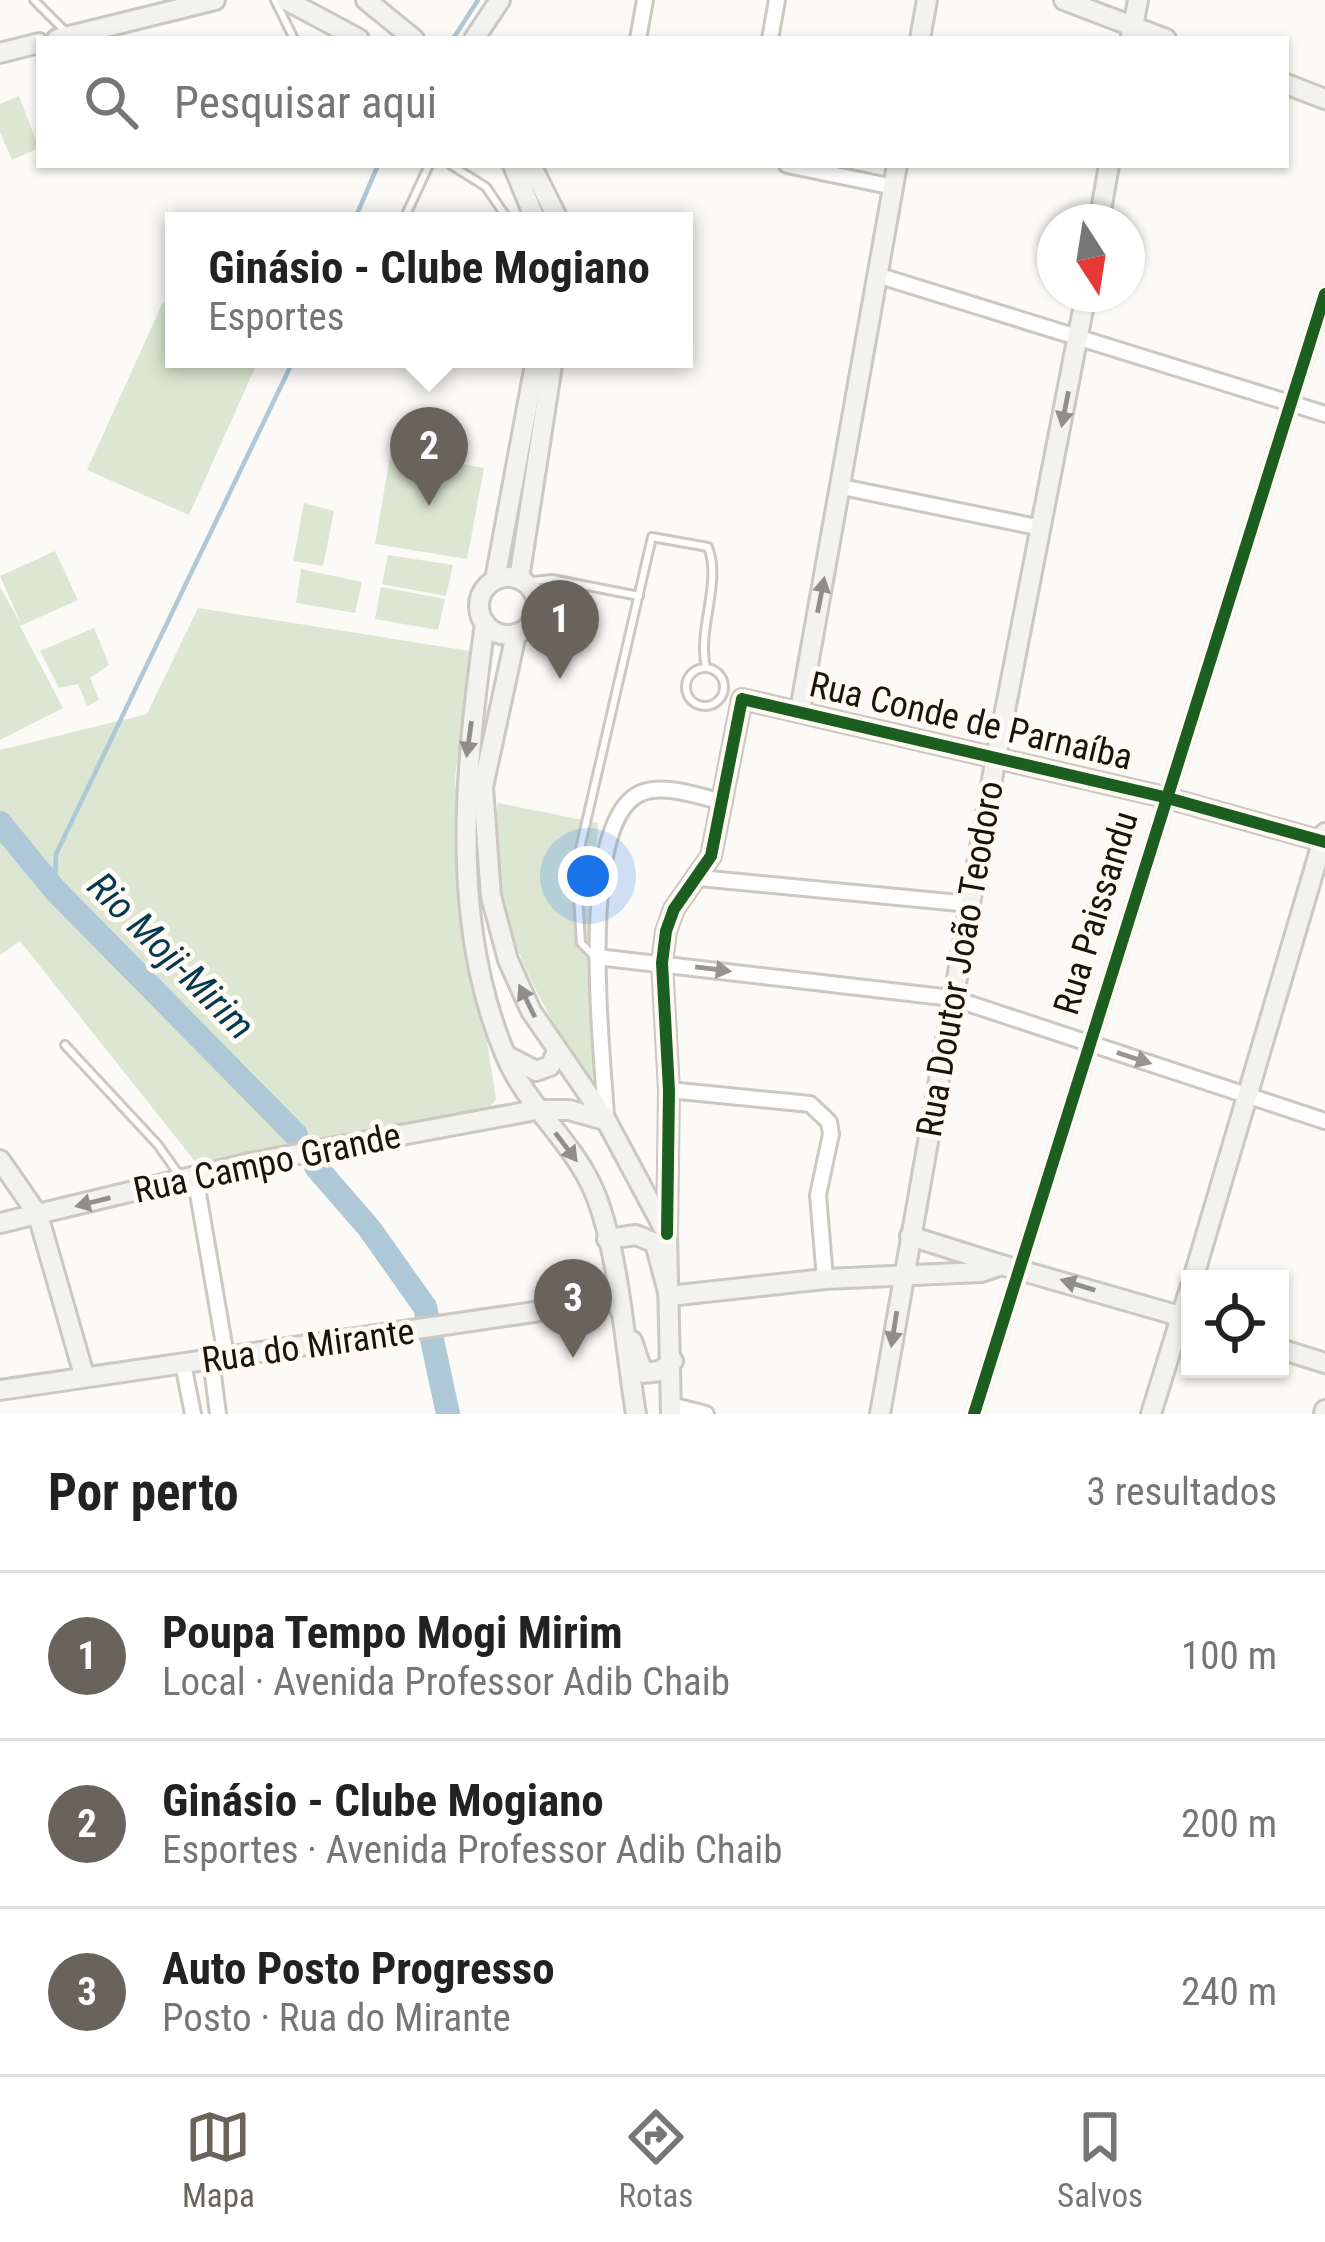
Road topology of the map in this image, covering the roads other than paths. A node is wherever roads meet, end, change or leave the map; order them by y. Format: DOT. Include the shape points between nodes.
graph roads {
  1 [pos="34,0"];
  2 [pos="170,0"];
  3 [pos="215,0"];
  4 [pos="275,0"];
  5 [pos="286,0"];
  6 [pos="366,0"];
  7 [pos="500,0"];
  8 [pos="645,0"];
  9 [pos="777,0"];
  10 [pos="927,0"];
  11 [pos="1064,0"];
  12 [pos="1138,0"];
  13 [pos="122,22"];
  14 [pos="1132,33"];
  15 [pos="62,36"];
  16 [pos="67,36"];
  17 [pos="293,36"];
  18 [pos="353,36"];
  19 [pos="410,36"];
  20 [pos="476,36"];
  21 [pos="639,36"];
  22 [pos="771,36"];
  23 [pos="921,36"];
  24 [pos="36,45"];
  25 [pos="0,53"];
  26 [pos="1289,85"];
  27 [pos="1325,99"];
  28 [pos="428,168"];
  29 [pos="456,168"];
  30 [pos="514,168"];
  31 [pos="532,168"];
  32 [pos="801,168"];
  33 [pos="897,168"];
  34 [pos="1108,168"];
  35 [pos="893,187"];
  36 [pos="1102,204"];
  37 [pos="408,212"];
  38 [pos="503,212"];
  39 [pos="532,212"];
  40 [pos="554,212"];
  41 [pos="880,276"];
  42 [pos="1325,294"];
  43 [pos="1083,312"];
  44 [pos="1078,339"];
  45 [pos="534,368"];
  46 [pos="552,368"];
  47 [pos="1293,404"];
  48 [pos="1325,414"];
  49 [pos="842,487"];
  50 [pos="1042,528"];
  51 [pos="495,580"];
  52 [pos="522,581"];
  53 [pos="638,596"];
  54 [pos="484,622"];
  55 [pos="516,634"];
  56 [pos="706,668"];
  57 [pos="733,695"];
  58 [pos="800,710"];
  59 [pos="996,758"];
  60 [pos="1164,797"];
  61 [pos="724,802"];
  62 [pos="1324,839"];
  63 [pos="699,878"];
  64 [pos="970,904"];
  65 [pos="597,957"];
  66 [pos="662,963"];
  67 [pos="952,998"];
  68 [pos="1087,1043"];
  69 [pos="64,1045"];
  70 [pos="556,1052"];
  71 [pos="505,1054"];
  72 [pos="669,1090"];
  73 [pos="1248,1095"];
  74 [pos="536,1110"];
  75 [pos="606,1120"];
  76 [pos="1325,1121"];
  77 [pos="0,1160"];
  78 [pos="188,1178"];
  79 [pos="38,1215"];
  80 [pos="0,1222"];
  81 [pos="667,1234"];
  82 [pos="910,1236"];
  83 [pos="607,1240"];
  84 [pos="1010,1266"];
  85 [pos="1196,1270"];
  86 [pos="902,1277"];
  87 [pos="825,1280"];
  88 [pos="669,1296"];
  89 [pos="616,1300"];
  90 [pos="1181,1317"];
  91 [pos="1181,1332"];
  92 [pos="1289,1351"];
  93 [pos="219,1358"];
  94 [pos="674,1361"];
  95 [pos="1325,1363"];
  96 [pos="183,1364"];
  97 [pos="644,1373"];
  98 [pos="84,1375"];
  99 [pos="0,1390"];
  100 [pos="671,1409"];
  101 [pos="193,1414"];
  102 [pos="218,1414"];
  103 [pos="636,1414"];
  104 [pos="706,1414"];
  105 [pos="880,1414"];
  106 [pos="974,1414"];
  107 [pos="1151,1414"];
  1 -- 15 [label="lane"];
  2 -- 13 [label="street"];
  3 -- 13 [label="street"];
  4 -- 17 [label="lane"];
  5 -- 18 [label="street"];
  6 -- 19 [label="street"];
  7 -- 20 [label="street"];
  8 -- 21 [label="street"];
  9 -- 22 [label="street"];
  10 -- 23 [label="street"];
  11 -- 14 [label="street"];
  12 -- 14 [label="street"];
  13 -- 16 [label="street"];
  24 -- 25 [label="street"];
  26 -- 27 [label="street"];
  28 -- 37 [label="lane"];
  29 -- 38 [label="lane" via="486,187"];
  30 -- 39 [label="street"];
  31 -- 40 [label="street"];
  32 -- 35 [label="street"];
  33 -- 35 [label="street"];
  34 -- 36 [label="street"];
  35 -- 41 [label="street"];
  41 -- 44 [label="street"];
  41 -- 49 [label="street"];
  42 -- 47 [label="street, Rua Paissandu"];
  43 -- 44 [label="street, Rua Doutor João Teodoro"];
  44 -- 47 [label="street"];
  44 -- 50 [label="street, Rua Doutor João Teodoro, one-way"];
  45 -- 51 [label="street"];
  46 -- 52 [label="street"];
  47 -- 48 [label="street"];
  47 -- 60 [label="street, Rua Paissandu"];
  49 -- 50 [label="street"];
  58 -- 49 [label="street, one-way"];
  50 -- 59 [label="street, Rua Doutor João Teodoro"];
  51 -- 52 [label="street"];
  51 -- 54 [label="street" via="482,594"];
  52 -- 53 [label="lane"];
  52 -- 55 [label="street" via="537,610"];
  53 -- 56 [label="lane" via="652,537 708,547 714,562"];
  53 -- 65 [label="lane" via="576,866 581,943"];
  54 -- 55 [label="street"];
  54 -- 71 [label="street, one-way" via="465,770 467,860 487,996"];
  70 -- 55 [label="street, one-way" via="508,960 483,836 483,787"];
  56 -- 57 [label="lane"];
  56 -- 57 [label="lane" via="689,676 691,699 707,706"];
  57 -- 58 [label="street, Rua Conde de Parnaíba"];
  57 -- 61 [label="street"];
  58 -- 59 [label="street, Rua Conde de Parnaíba"];
  59 -- 60 [label="street, Rua Conde de Parnaíba"];
  59 -- 64 [label="street, Rua Doutor João Teodoro"];
  60 -- 62 [label="street, Rua Conde de Parnaíba"];
  60 -- 68 [label="street, Rua Paissandu"];
  61 -- 63 [label="street"];
  61 -- 65 [label="street" via="647,790 622,808 604,868"];
  62 -- 73 [label="street"];
  63 -- 64 [label="street"];
  63 -- 66 [label="street" via="674,909"];
  64 -- 67 [label="street, Rua Doutor João Teodoro"];
  65 -- 66 [label="street"];
  65 -- 75 [label="street"];
  66 -- 67 [label="street, one-way"];
  66 -- 72 [label="street"];
  67 -- 68 [label="street"];
  67 -- 82 [label="street, Rua Doutor João Teodoro"];
  68 -- 73 [label="street, one-way"];
  68 -- 84 [label="street, Rua Paissandu"];
  69 -- 78 [label="lane"];
  70 -- 71 [label="street" via="550,1066 536,1071"];
  70 -- 75 [label="street"];
  71 -- 74 [label="street"];
  72 -- 81 [label="street"];
  72 -- 87 [label="street" via="810,1104 822,1113 831,1134 818,1195"];
  73 -- 76 [label="street"];
  73 -- 85 [label="street"];
  74 -- 75 [label="street, Rua Campo Grande"];
  74 -- 78 [label="street, Rua Campo Grande"];
  74 -- 83 [label="street, one-way" via="594,1190"];
  75 -- 81 [label="street"];
  77 -- 79 [label="street"];
  78 -- 79 [label="street, Rua Campo Grande, one-way"];
  78 -- 93 [label="street"];
  79 -- 80 [label="street, Rua Campo Grande"];
  79 -- 98 [label="street"];
  81 -- 88 [label="street"];
  82 -- 84 [label="street"];
  82 -- 86 [label="street, Rua Doutor João Teodoro"];
  83 -- 88 [label="street" via="636,1235 655,1243"];
  83 -- 89 [label="street"];
  84 -- 86 [label="street"];
  90 -- 84 [label="street, one-way"];
  84 -- 106 [label="street, Rua Paissandu"];
  86 -- 87 [label="street"];
  86 -- 105 [label="street, Rua Doutor João Teodoro, one-way"];
  87 -- 88 [label="street"];
  88 -- 94 [label="street"];
  89 -- 93 [label="street, Rua do Mirante"];
  89 -- 97 [label="street"];
  89 -- 103 [label="street"];
  91 -- 107 [label="street"];
  92 -- 95 [label="street"];
  93 -- 96 [label="street, Rua do Mirante"];
  93 -- 102 [label="street"];
  94 -- 97 [label="street"];
  94 -- 100 [label="street"];
  96 -- 98 [label="street, Rua do Mirante"];
  96 -- 101 [label="street"];
  97 -- 100 [label="street"];
  98 -- 99 [label="street, Rua do Mirante"];
  100 -- 104 [label="street"];
}
